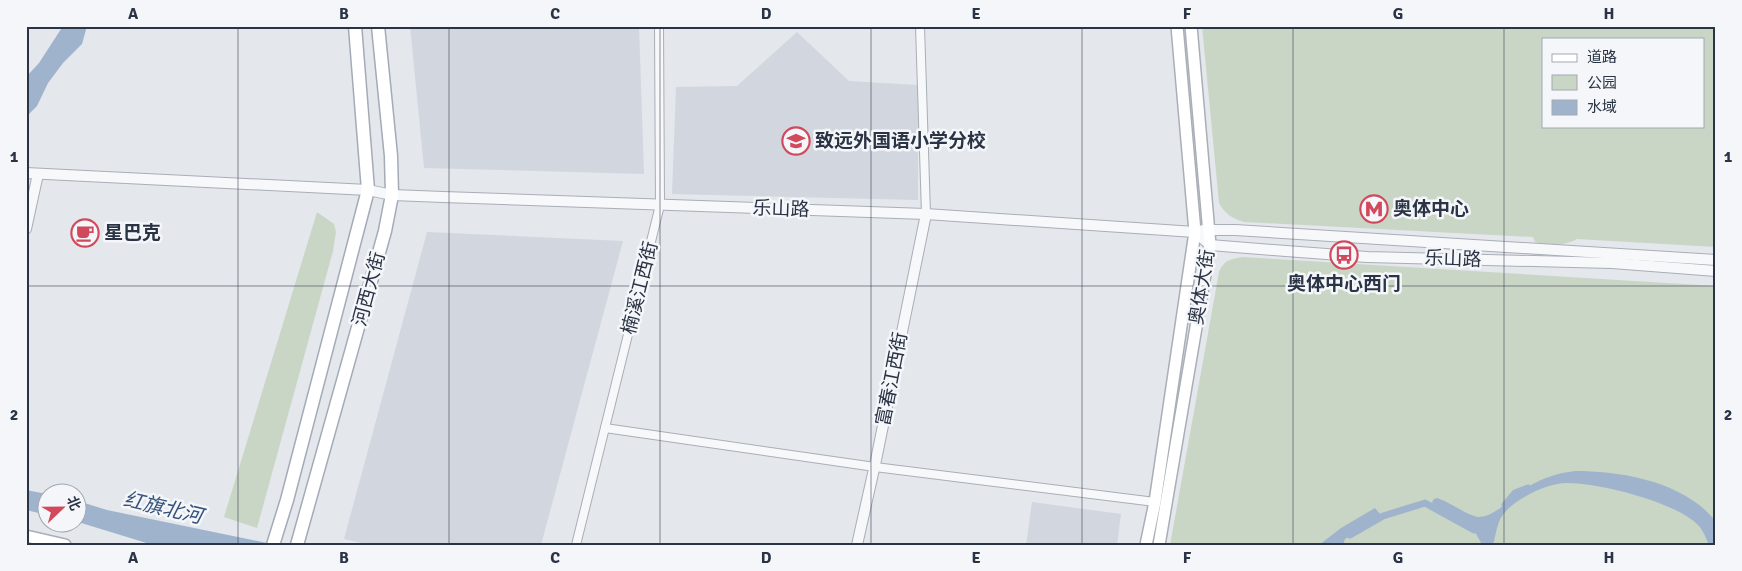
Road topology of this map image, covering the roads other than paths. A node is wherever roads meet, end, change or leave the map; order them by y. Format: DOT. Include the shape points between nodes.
graph roads {
  1 [pos="354,26"];
  2 [pos="378,26"];
  3 [pos="659,26"];
  4 [pos="920,26"];
  5 [pos="1177,26"];
  6 [pos="1191,26"];
  7 [pos="26,173"];
  8 [pos="38,174"];
  9 [pos="368,190"];
  10 [pos="392,194"];
  11 [pos="660,206"];
  12 [pos="926,214"];
  13 [pos="26,229"];
  14 [pos="1208,229"];
  15 [pos="1195,232"];
  16 [pos="1210,245"];
  17 [pos="1716,260"];
  18 [pos="1716,271"];
  19 [pos="605,428"];
  20 [pos="875,467"];
  21 [pos="1155,502"];
  22 [pos="26,536"];
  23 [pos="273,544"];
  24 [pos="66,545"];
  25 [pos="297,545"];
  26 [pos="576,545"];
  27 [pos="857,545"];
  28 [pos="1146,545"];
  29 [pos="1159,545"];
  1 -- 9 [label="main road, 河西大街"];
  2 -- 10 [label="main road, 河西大街"];
  3 -- 11 [label="street, 楠溪江西街"];
  4 -- 12 [label="street"];
  5 -- 15 [label="main road, 奥体大街"];
  6 -- 14 [label="main road, 奥体大街"];
  7 -- 8 [label="street, 乐山路"];
  8 -- 9 [label="street, 乐山路"];
  8 -- 13 [label="street"];
  9 -- 10 [label="street, 乐山路"];
  9 -- 23 [label="main road, 河西大街" via="288,500"];
  10 -- 11 [label="street, 乐山路"];
  10 -- 25 [label="main road, 河西大街" via="385,231"];
  11 -- 12 [label="street, 乐山路"];
  11 -- 19 [label="street, 楠溪江西街"];
  12 -- 15 [label="street, 乐山路"];
  12 -- 20 [label="street, 富春江西街"];
  14 -- 15 [label="street, 乐山路"];
  14 -- 16 [label="main road, 奥体大街"];
  14 -- 17 [label="street, 乐山路"];
  15 -- 16 [label="street"];
  15 -- 21 [label="main road, 奥体大街"];
  16 -- 18 [label="street, 乐山路" via="1367,257 1612,264"];
  16 -- 29 [label="main road, 奥体大街"];
  19 -- 20 [label="street"];
  19 -- 26 [label="street, 楠溪江西街"];
  20 -- 21 [label="street"];
  20 -- 27 [label="street, 富春江西街"];
  21 -- 28 [label="main road, 奥体大街"];
  22 -- 24 [label="main road"];
}
